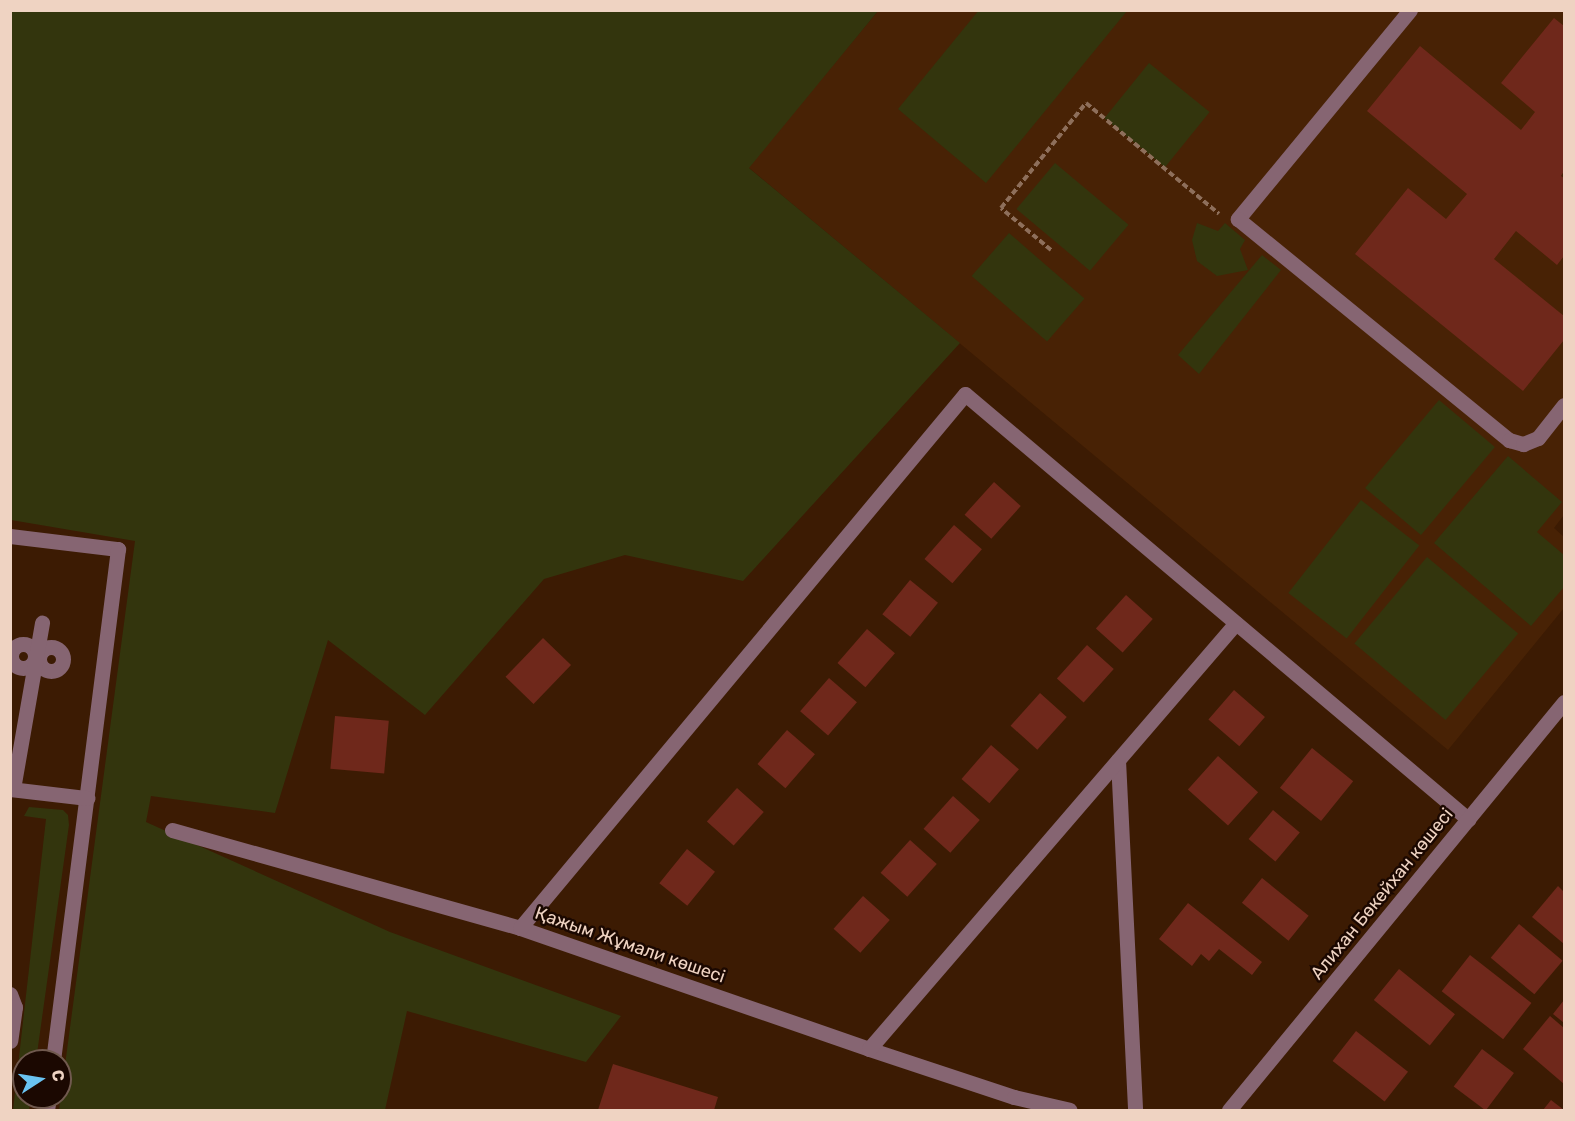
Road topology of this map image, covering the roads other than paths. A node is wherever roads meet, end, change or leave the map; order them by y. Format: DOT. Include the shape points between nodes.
graph roads {
  1 [pos="1410,10"];
  2 [pos="1564,405"];
  3 [pos="10,536"];
  4 [pos="42,623"];
  5 [pos="1236,623"];
  6 [pos="1564,702"];
  7 [pos="1118,760"];
  8 [pos="12,789"];
  9 [pos="87,798"];
  10 [pos="1468,819"];
  11 [pos="172,830"];
  12 [pos="520,928"];
  13 [pos="10,994"];
  14 [pos="10,1041"];
  15 [pos="55,1049"];
  16 [pos="869,1049"];
  17 [pos="1070,1110"];
  18 [pos="1135,1110"];
  19 [pos="1229,1110"];
  1 -- 2 [label="street" via="1238,219 1509,441 1523,444 1538,438"];
  3 -- 9 [label="street" via="118,549"];
  4 -- 8 [label="street"];
  5 -- 7 [label="street"];
  5 -- 10 [label="street"];
  5 -- 12 [label="street" via="965,394"];
  6 -- 10 [label="street, Алихан Бөкейхан көшесі"];
  7 -- 16 [label="street"];
  7 -- 18 [label="street"];
  8 -- 9 [label="street"];
  9 -- 15 [label="street"];
  10 -- 19 [label="street, Алихан Бөкейхан көшесі"];
  11 -- 12 [label="street, Қажым Жұмали көшесі"];
  12 -- 16 [label="street, Қажым Жұмали көшесі"];
  13 -- 14 [label="street" via="15,1007"];
  16 -- 17 [label="street, Қажым Жұмали көшесі" via="1014,1097"];
}
